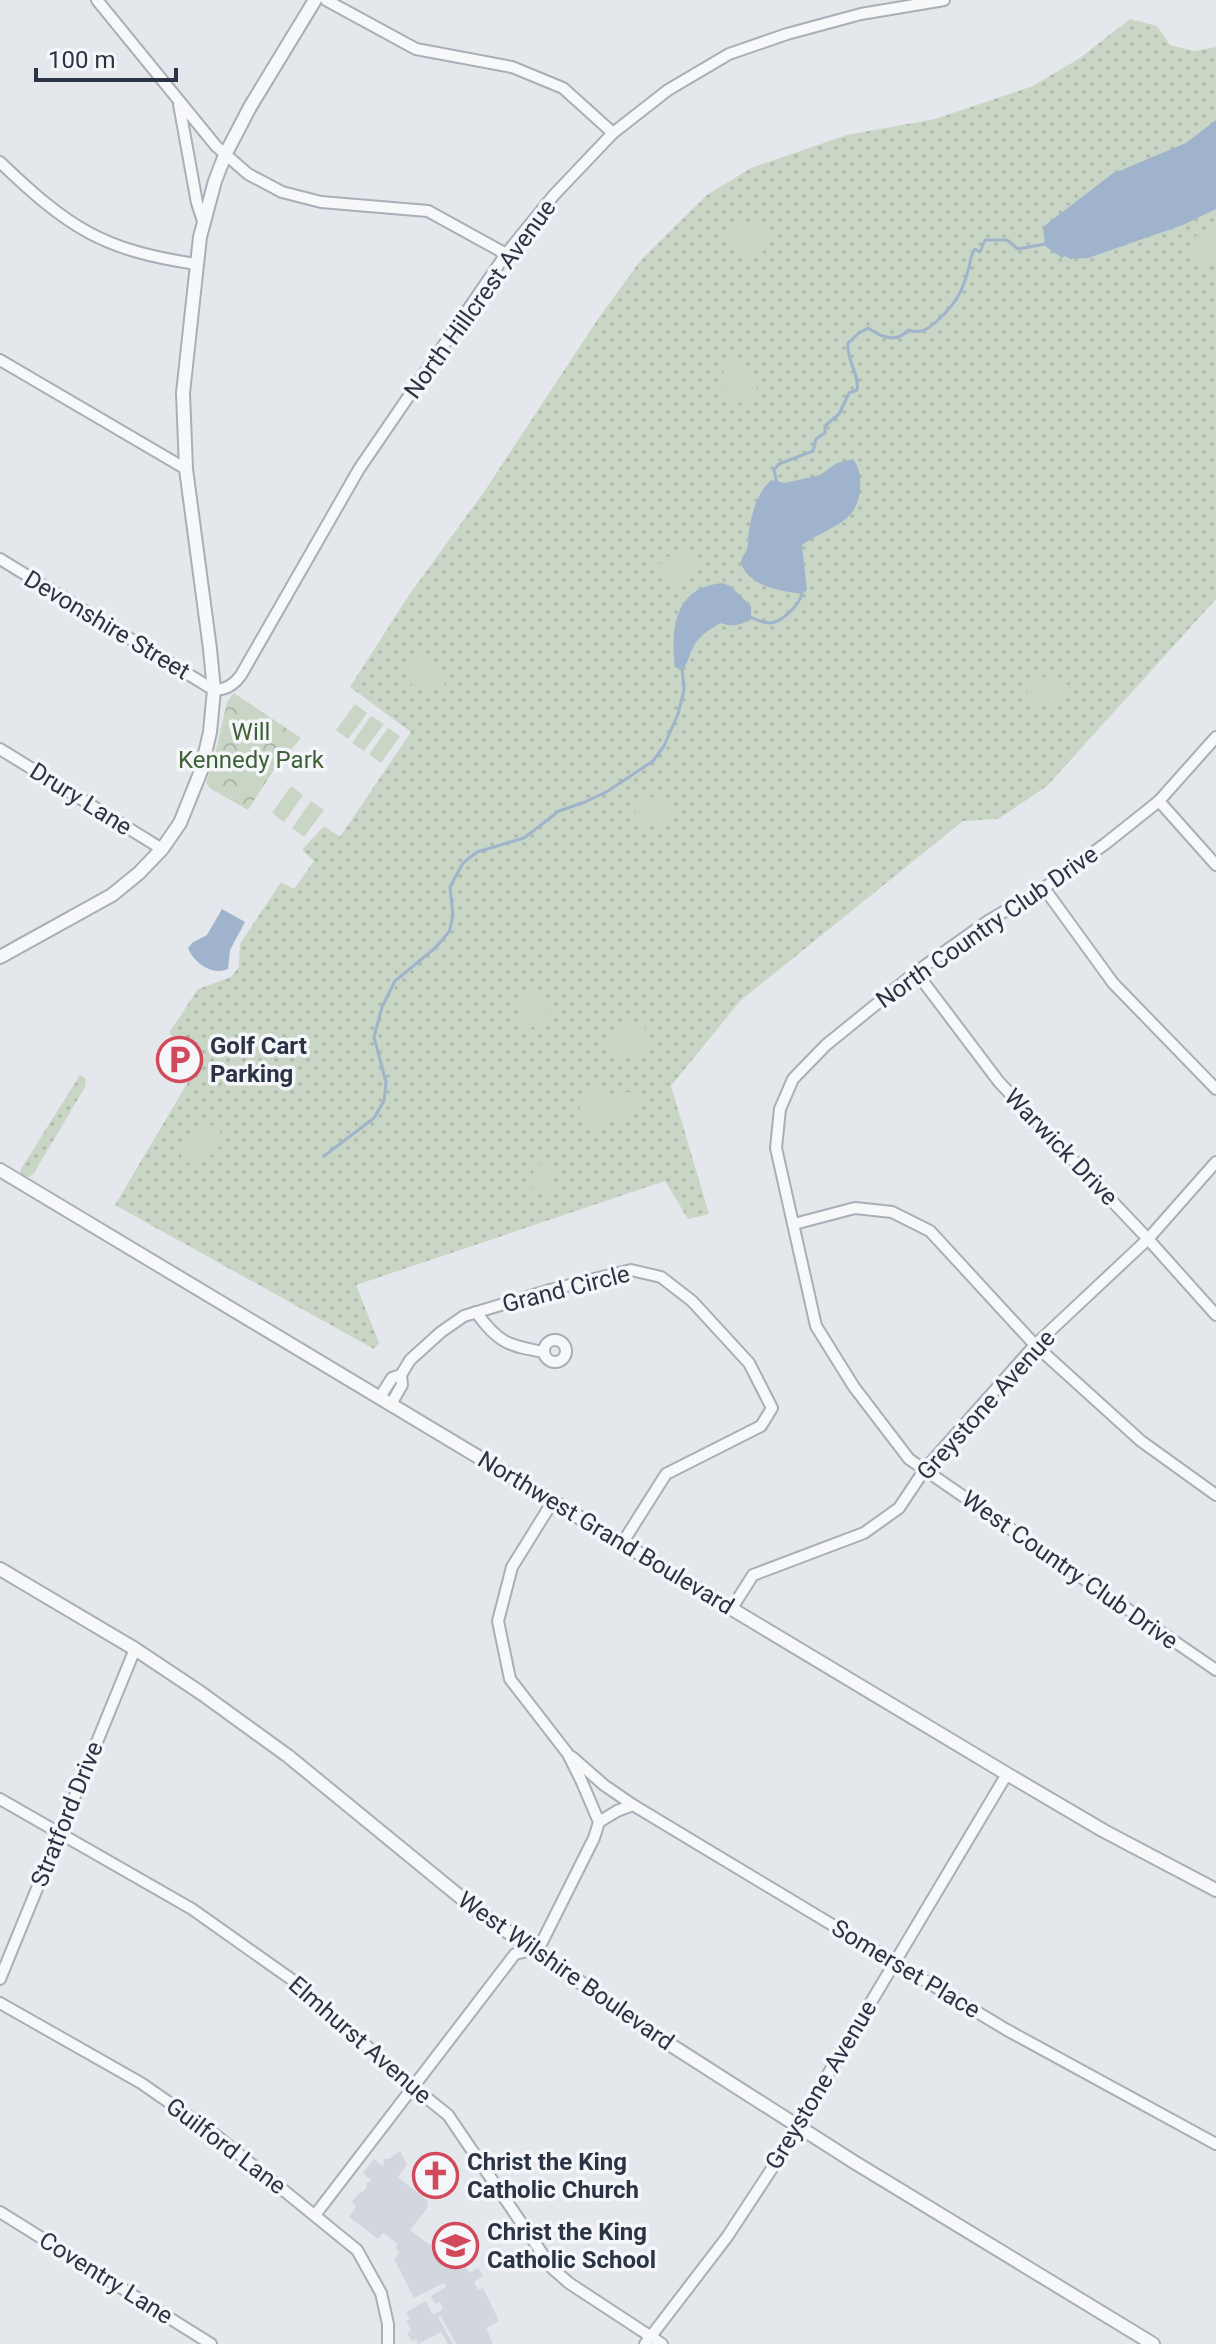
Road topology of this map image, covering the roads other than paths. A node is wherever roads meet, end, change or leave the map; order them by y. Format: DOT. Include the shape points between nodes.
graph roads {
  1 [pos="97,0"];
  2 [pos="315,0"];
  3 [pos="326,0"];
  4 [pos="858,0"];
  5 [pos="944,0"];
  6 [pos="861,14"];
  7 [pos="179,102"];
  8 [pos="613,133"];
  9 [pos="225,155"];
  10 [pos="0,162"];
  11 [pos="203,221"];
  12 [pos="506,254"];
  13 [pos="196,264"];
  14 [pos="0,360"];
  15 [pos="186,469"];
  16 [pos="0,559"];
  17 [pos="214,690"];
  18 [pos="1216,737"];
  19 [pos="0,749"];
  20 [pos="1159,801"];
  21 [pos="162,849"];
  22 [pos="1216,865"];
  23 [pos="1044,888"];
  24 [pos="0,957"];
  25 [pos="916,972"];
  26 [pos="1216,1089"];
  27 [pos="1216,1162"];
  28 [pos="0,1170"];
  29 [pos="794,1224"];
  30 [pos="1148,1239"];
  31 [pos="476,1312"];
  32 [pos="1216,1315"];
  33 [pos="1035,1345"];
  34 [pos="544,1352"];
  35 [pos="386,1401"];
  36 [pos="925,1469"];
  37 [pos="1216,1495"];
  38 [pos="553,1501"];
  39 [pos="623,1542"];
  40 [pos="0,1569"];
  41 [pos="732,1608"];
  42 [pos="135,1649"];
  43 [pos="1216,1670"];
  44 [pos="568,1754"];
  45 [pos="1007,1774"];
  46 [pos="0,1799"];
  47 [pos="633,1805"];
  48 [pos="599,1822"];
  49 [pos="59,1833"];
  50 [pos="1216,1890"];
  51 [pos="531,1950"];
  52 [pos="894,1962"];
  53 [pos="0,1979"];
  54 [pos="0,2003"];
  55 [pos="413,2087"];
  56 [pos="798,2126"];
  57 [pos="1216,2144"];
  58 [pos="0,2212"];
  59 [pos="315,2215"];
  60 [pos="648,2340"];
  61 [pos="211,2344"];
  62 [pos="388,2344"];
  63 [pos="662,2344"];
  64 [pos="1153,2344"];
  1 -- 7 [label="street"];
  2 -- 9 [label="street"];
  3 -- 8 [label="street" via="416,49 512,67 563,88"];
  4 -- 6 [label="street"];
  5 -- 6 [label="street, North Hillcrest Avenue"];
  6 -- 8 [label="street, North Hillcrest Avenue" via="729,54 668,90"];
  7 -- 9 [label="street"];
  7 -- 11 [label="street"];
  8 -- 12 [label="street, North Hillcrest Avenue"];
  9 -- 11 [label="street"];
  9 -- 12 [label="street" via="282,192 321,202 428,211"];
  10 -- 13 [label="street" via="49,207 94,237 139,254"];
  11 -- 13 [label="street"];
  12 -- 17 [label="street, North Hillcrest Avenue" via="359,469 241,675 231,686"];
  13 -- 15 [label="street" via="183,393"];
  14 -- 15 [label="street"];
  15 -- 17 [label="street"];
  16 -- 17 [label="street, Devonshire Street"];
  17 -- 21 [label="street" via="201,771 180,823"];
  18 -- 20 [label="street, North Country Club Drive"];
  19 -- 21 [label="street, Drury Lane"];
  20 -- 22 [label="street"];
  20 -- 23 [label="street, North Country Club Drive"];
  21 -- 24 [label="street" via="112,895"];
  23 -- 25 [label="street, North Country Club Drive"];
  23 -- 26 [label="street" via="1113,983"];
  25 -- 29 [label="street, North Country Club Drive" via="793,1079 780,1109 776,1148"];
  25 -- 30 [label="street, Warwick Drive" via="999,1082"];
  27 -- 30 [label="street, Greystone Avenue"];
  28 -- 35 [label="street, Northwest Grand Boulevard"];
  29 -- 33 [label="street" via="855,1208 892,1212 930,1231"];
  29 -- 36 [label="street, North Country Club Drive" via="816,1326 854,1387 909,1459"];
  30 -- 32 [label="street, Warwick Drive"];
  30 -- 33 [label="street, Greystone Avenue"];
  31 -- 34 [label="street" via="486,1327 513,1347"];
  31 -- 35 [label="street, Grand Circle" via="441,1332 410,1360 401,1375 402,1385"];
  31 -- 39 [label="street, Grand Circle" via="642,1271 661,1277 692,1301 749,1363 772,1408 761,1426 666,1474"];
  33 -- 36 [label="street, Greystone Avenue"];
  33 -- 37 [label="street" via="1141,1441"];
  35 -- 38 [label="street, Northwest Grand Boulevard"];
  36 -- 41 [label="street, Greystone Avenue" via="899,1508 864,1533 753,1575"];
  36 -- 43 [label="street, West Country Club Drive"];
  38 -- 39 [label="street, Northwest Grand Boulevard"];
  38 -- 44 [label="street" via="512,1567 498,1621 510,1679"];
  39 -- 41 [label="street, Northwest Grand Boulevard"];
  40 -- 42 [label="street, West Wilshire Boulevard"];
  41 -- 45 [label="street, Northwest Grand Boulevard"];
  42 -- 49 [label="street, Stratford Drive"];
  42 -- 51 [label="street, West Wilshire Boulevard" via="288,1756"];
  44 -- 47 [label="street, Somerset Place"];
  44 -- 48 [label="street"];
  45 -- 50 [label="street, Northwest Grand Boulevard"];
  45 -- 52 [label="street, Greystone Avenue"];
  46 -- 49 [label="street, Elmhurst Avenue"];
  47 -- 48 [label="street"];
  47 -- 52 [label="street, Somerset Place"];
  48 -- 51 [label="street" via="542,1942"];
  49 -- 53 [label="street, Stratford Drive"];
  49 -- 55 [label="street, Elmhurst Avenue" via="192,1909 291,1979"];
  51 -- 55 [label="street" via="515,1954"];
  51 -- 56 [label="street, West Wilshire Boulevard"];
  52 -- 56 [label="street, Greystone Avenue"];
  52 -- 57 [label="street, Somerset Place"];
  54 -- 59 [label="street, Guilford Lane" via="141,2083"];
  55 -- 59 [label="street"];
  55 -- 60 [label="street, Elmhurst Avenue" via="448,2115 552,2268"];
  56 -- 60 [label="street, Greystone Avenue" via="727,2237"];
  56 -- 64 [label="street, West Wilshire Boulevard"];
  58 -- 61 [label="street, Coventry Lane"];
  59 -- 62 [label="street, Guilford Lane" via="357,2250 368,2268 381,2293"];
  60 -- 63 [label="street, Elmhurst Avenue"];
}
